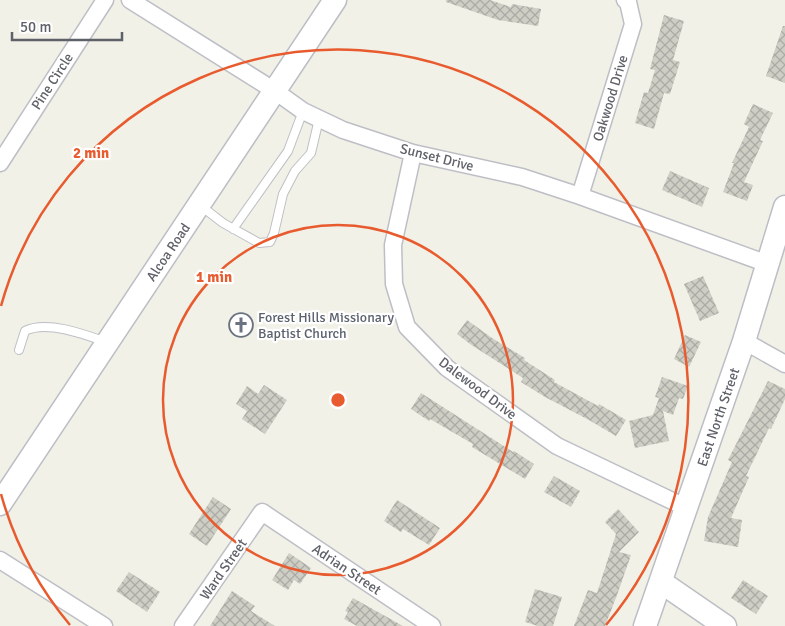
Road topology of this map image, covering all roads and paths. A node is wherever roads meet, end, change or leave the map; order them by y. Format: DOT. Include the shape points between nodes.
graph roads {
  1 [pos="105,0"];
  2 [pos="130,0"];
  3 [pos="335,0"];
  4 [pos="625,0"];
  5 [pos="275,92"];
  6 [pos="303,111"];
  7 [pos="319,119"];
  8 [pos="413,153"];
  9 [pos="0,163"];
  10 [pos="580,196"];
  11 [pos="200,204"];
  12 [pos="785,207"];
  13 [pos="233,229"];
  14 [pos="768,264"];
  15 [pos="744,341"];
  16 [pos="108,343"];
  17 [pos="19,350"];
  18 [pos="785,364"];
  19 [pos="0,504"];
  20 [pos="687,508"];
  21 [pos="262,512"];
  22 [pos="0,560"];
  23 [pos="662,582"];
  24 [pos="104,626"];
  25 [pos="183,626"];
  26 [pos="432,626"];
  27 [pos="646,626"];
  28 [pos="725,626"];
  1 -- 9 [label="street, Pine Circle"];
  2 -- 5 [label="street, Sunset Drive"];
  3 -- 5 [label="main road, Alcoa Road"];
  4 -- 10 [label="street, Oakwood Drive" via="633,24"];
  5 -- 6 [label="street, Sunset Drive"];
  5 -- 11 [label="main road, Alcoa Road"];
  6 -- 7 [label="street, Sunset Drive"];
  6 -- 13 [label="lane" via="288,151"];
  7 -- 8 [label="street, Sunset Drive"];
  7 -- 13 [label="lane" via="311,153 295,171 283,194 270,242 259,243"];
  8 -- 10 [label="street, Sunset Drive" via="522,177"];
  8 -- 20 [label="street, Dalewood Drive" via="393,245 394,284 407,327 447,368 557,446"];
  10 -- 14 [label="street, Sunset Drive"];
  11 -- 13 [label="lane"];
  11 -- 16 [label="main road, Alcoa Road"];
  12 -- 14 [label="main road, East North Street"];
  14 -- 15 [label="main road, East North Street"];
  15 -- 18 [label="street"];
  15 -- 20 [label="main road, East North Street"];
  16 -- 17 [label="lane" via="87,334 34,326 25,331"];
  16 -- 19 [label="main road, Alcoa Road"];
  20 -- 23 [label="main road, East North Street"];
  21 -- 25 [label="street, Ward Street"];
  21 -- 26 [label="street, Adrian Street"];
  22 -- 24 [label="street"];
  23 -- 27 [label="main road, East North Street"];
  23 -- 28 [label="main road"];
}
